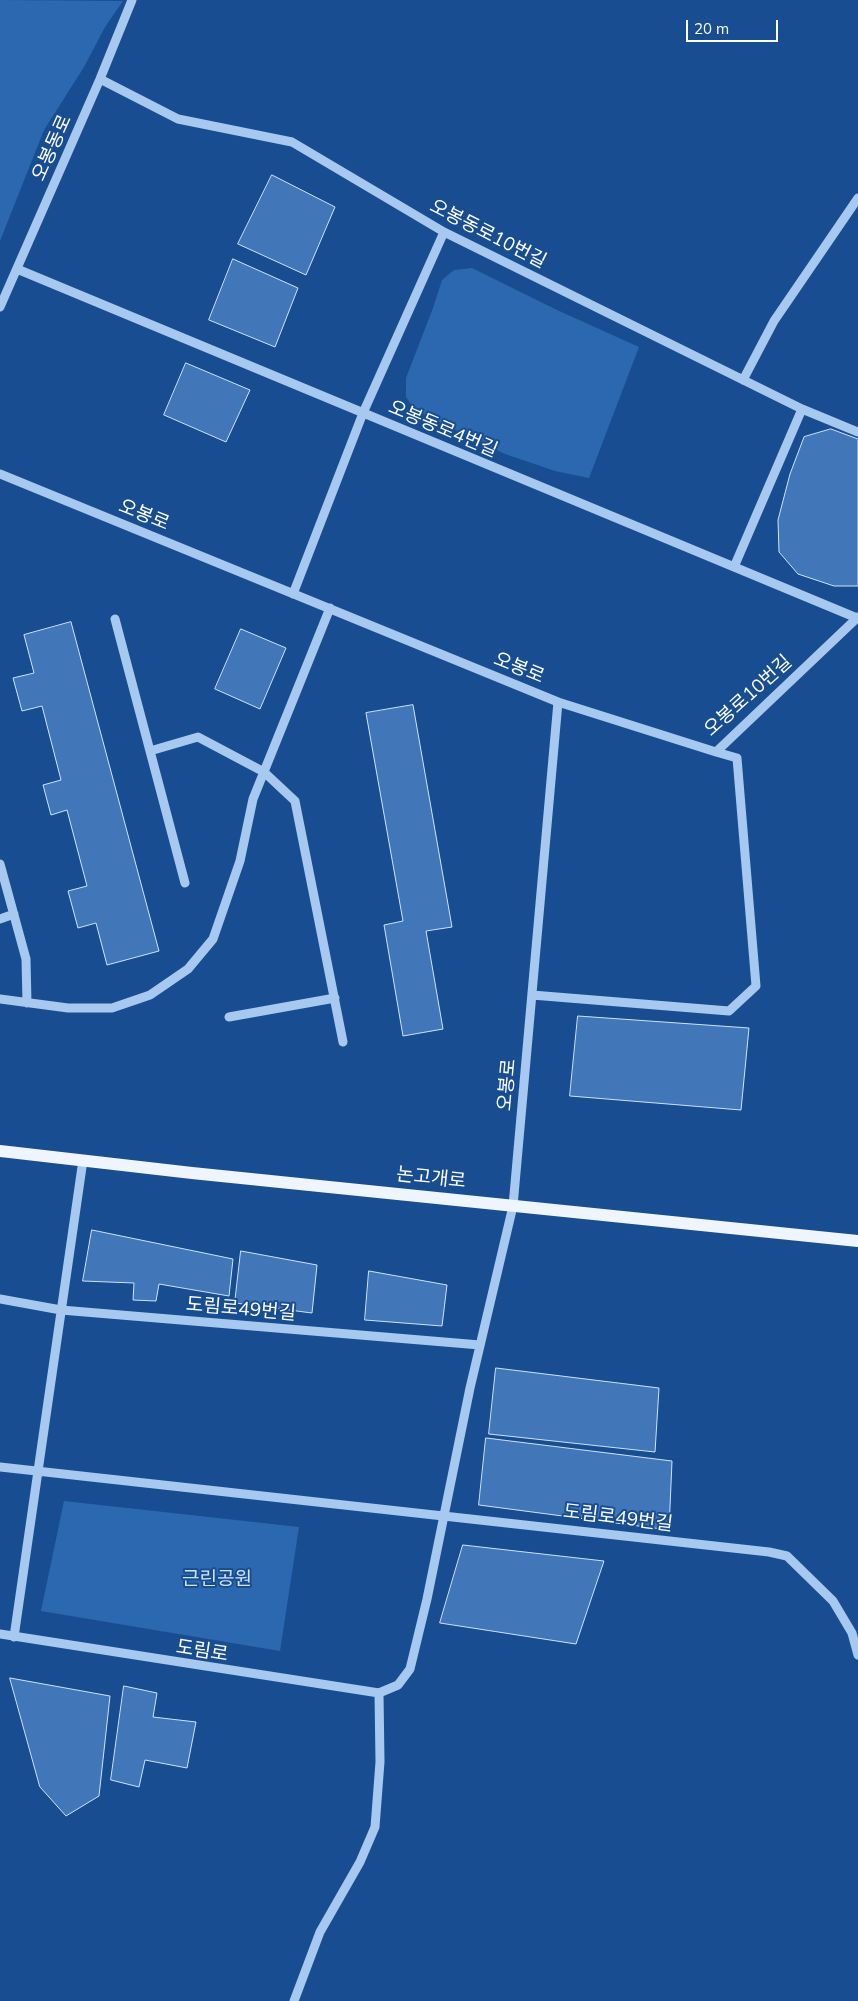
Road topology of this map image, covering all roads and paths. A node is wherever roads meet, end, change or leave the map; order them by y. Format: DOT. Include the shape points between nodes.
graph roads {
  1 [pos="132,0"];
  2 [pos="100,79"];
  3 [pos="858,198"];
  4 [pos="444,232"];
  5 [pos="17,269"];
  6 [pos="0,308"];
  7 [pos="743,380"];
  8 [pos="802,410"];
  9 [pos="363,413"];
  10 [pos="858,432"];
  11 [pos="0,474"];
  12 [pos="734,567"];
  13 [pos="293,594"];
  14 [pos="330,608"];
  15 [pos="857,617"];
  16 [pos="115,619"];
  17 [pos="558,702"];
  18 [pos="150,750"];
  19 [pos="716,752"];
  20 [pos="264,772"];
  21 [pos="0,864"];
  22 [pos="185,883"];
  23 [pos="14,914"];
  24 [pos="0,919"];
  25 [pos="532,995"];
  26 [pos="334,998"];
  27 [pos="0,1000"];
  28 [pos="27,1003"];
  29 [pos="229,1017"];
  30 [pos="343,1042"];
  31 [pos="0,1151"];
  32 [pos="83,1160"];
  33 [pos="513,1206"];
  34 [pos="858,1241"];
  35 [pos="0,1299"];
  36 [pos="61,1310"];
  37 [pos="480,1345"];
  38 [pos="0,1467"];
  39 [pos="37,1471"];
  40 [pos="444,1515"];
  41 [pos="0,1634"];
  42 [pos="14,1637"];
  43 [pos="858,1655"];
  44 [pos="380,1693"];
  45 [pos="294,2001"];
  1 -- 2 [label="street, 오봉동로"];
  2 -- 4 [label="street, 오봉동로10번길" via="178,119 292,142"];
  2 -- 5 [label="street, 오봉동로"];
  3 -- 7 [label="street" via="774,321"];
  4 -- 7 [label="street, 오봉동로10번길"];
  4 -- 9 [label="street"];
  5 -- 6 [label="street, 오봉동로"];
  5 -- 9 [label="street, 오봉동로4번길"];
  7 -- 8 [label="street, 오봉동로10번길"];
  8 -- 10 [label="street, 오봉동로10번길"];
  8 -- 12 [label="street"];
  9 -- 12 [label="street, 오봉동로4번길"];
  9 -- 13 [label="street"];
  11 -- 13 [label="street, 오봉로"];
  12 -- 15 [label="street, 오봉동로4번길"];
  13 -- 14 [label="street, 오봉로"];
  14 -- 17 [label="street, 오봉로"];
  14 -- 20 [label="street"];
  15 -- 19 [label="street, 오봉로10번길"];
  16 -- 18 [label="street"];
  17 -- 19 [label="street, 오봉로10번길"];
  17 -- 25 [label="street, 오봉로"];
  18 -- 20 [label="street" via="198,737"];
  18 -- 22 [label="street"];
  19 -- 25 [label="street" via="737,758 756,986 729,1011"];
  20 -- 26 [label="street" via="295,801"];
  20 -- 28 [label="street" via="253,799 240,861 213,939 188,969 150,995 112,1008 68,1008"];
  21 -- 23 [label="street"];
  23 -- 24 [label="street"];
  23 -- 28 [label="street" via="26,959"];
  25 -- 33 [label="street, 오봉로"];
  26 -- 29 [label="street"];
  26 -- 30 [label="street"];
  27 -- 28 [label="street"];
  31 -- 32 [label="main road, 논고개로"];
  32 -- 33 [label="main road, 논고개로"];
  32 -- 36 [label="street"];
  33 -- 34 [label="main road, 논고개로"];
  33 -- 37 [label="street"];
  35 -- 36 [label="street, 도림로49번길"];
  36 -- 37 [label="street, 도림로49번길"];
  36 -- 39 [label="street"];
  37 -- 40 [label="street"];
  38 -- 39 [label="street, 도림로49번길"];
  39 -- 40 [label="street, 도림로49번길"];
  39 -- 42 [label="street"];
  40 -- 43 [label="street, 도림로49번길" via="788,1556 834,1600 852,1633"];
  40 -- 44 [label="street" via="410,1669 398,1685"];
  41 -- 42 [label="street, 도림로"];
  42 -- 44 [label="street, 도림로"];
  44 -- 45 [label="street" via="380,1762 375,1827 360,1862 320,1932"];
}
